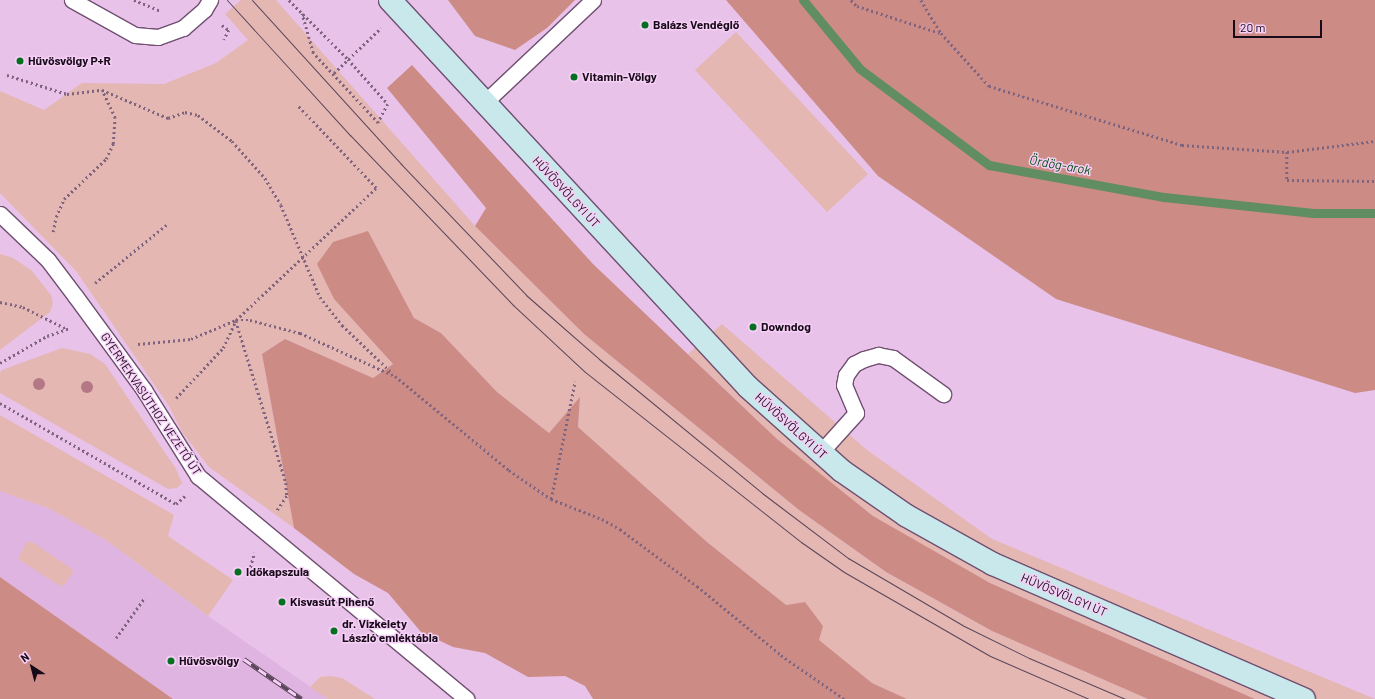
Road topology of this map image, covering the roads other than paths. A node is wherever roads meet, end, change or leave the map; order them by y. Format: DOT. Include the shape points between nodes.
graph roads {
  1 [pos="72,0"];
  2 [pos="210,0"];
  3 [pos="390,0"];
  4 [pos="593,0"];
  5 [pos="484,103"];
  6 [pos="0,214"];
  7 [pos="943,394"];
  8 [pos="820,453"];
  9 [pos="467,699"];
  10 [pos="1304,699"];
  1 -- 2 [label="lane" via="134,35 158,37 183,28 204,10"];
  3 -- 5 [label="main road, HŰVÖSVÖLGYI ÚT"];
  4 -- 5 [label="lane"];
  5 -- 8 [label="main road, HŰVÖSVÖLGYI ÚT" via="748,387"];
  6 -- 9 [label="lane, GYERMEKVASÚTHOZ VEZETŐ ÚT" via="48,260 144,390 203,479"];
  7 -- 8 [label="lane" via="893,358 878,355 864,358 854,364 846,375 844,385 856,413"];
  8 -- 10 [label="main road, HŰVÖSVÖLGYI ÚT" via="907,516 993,564"];
}
